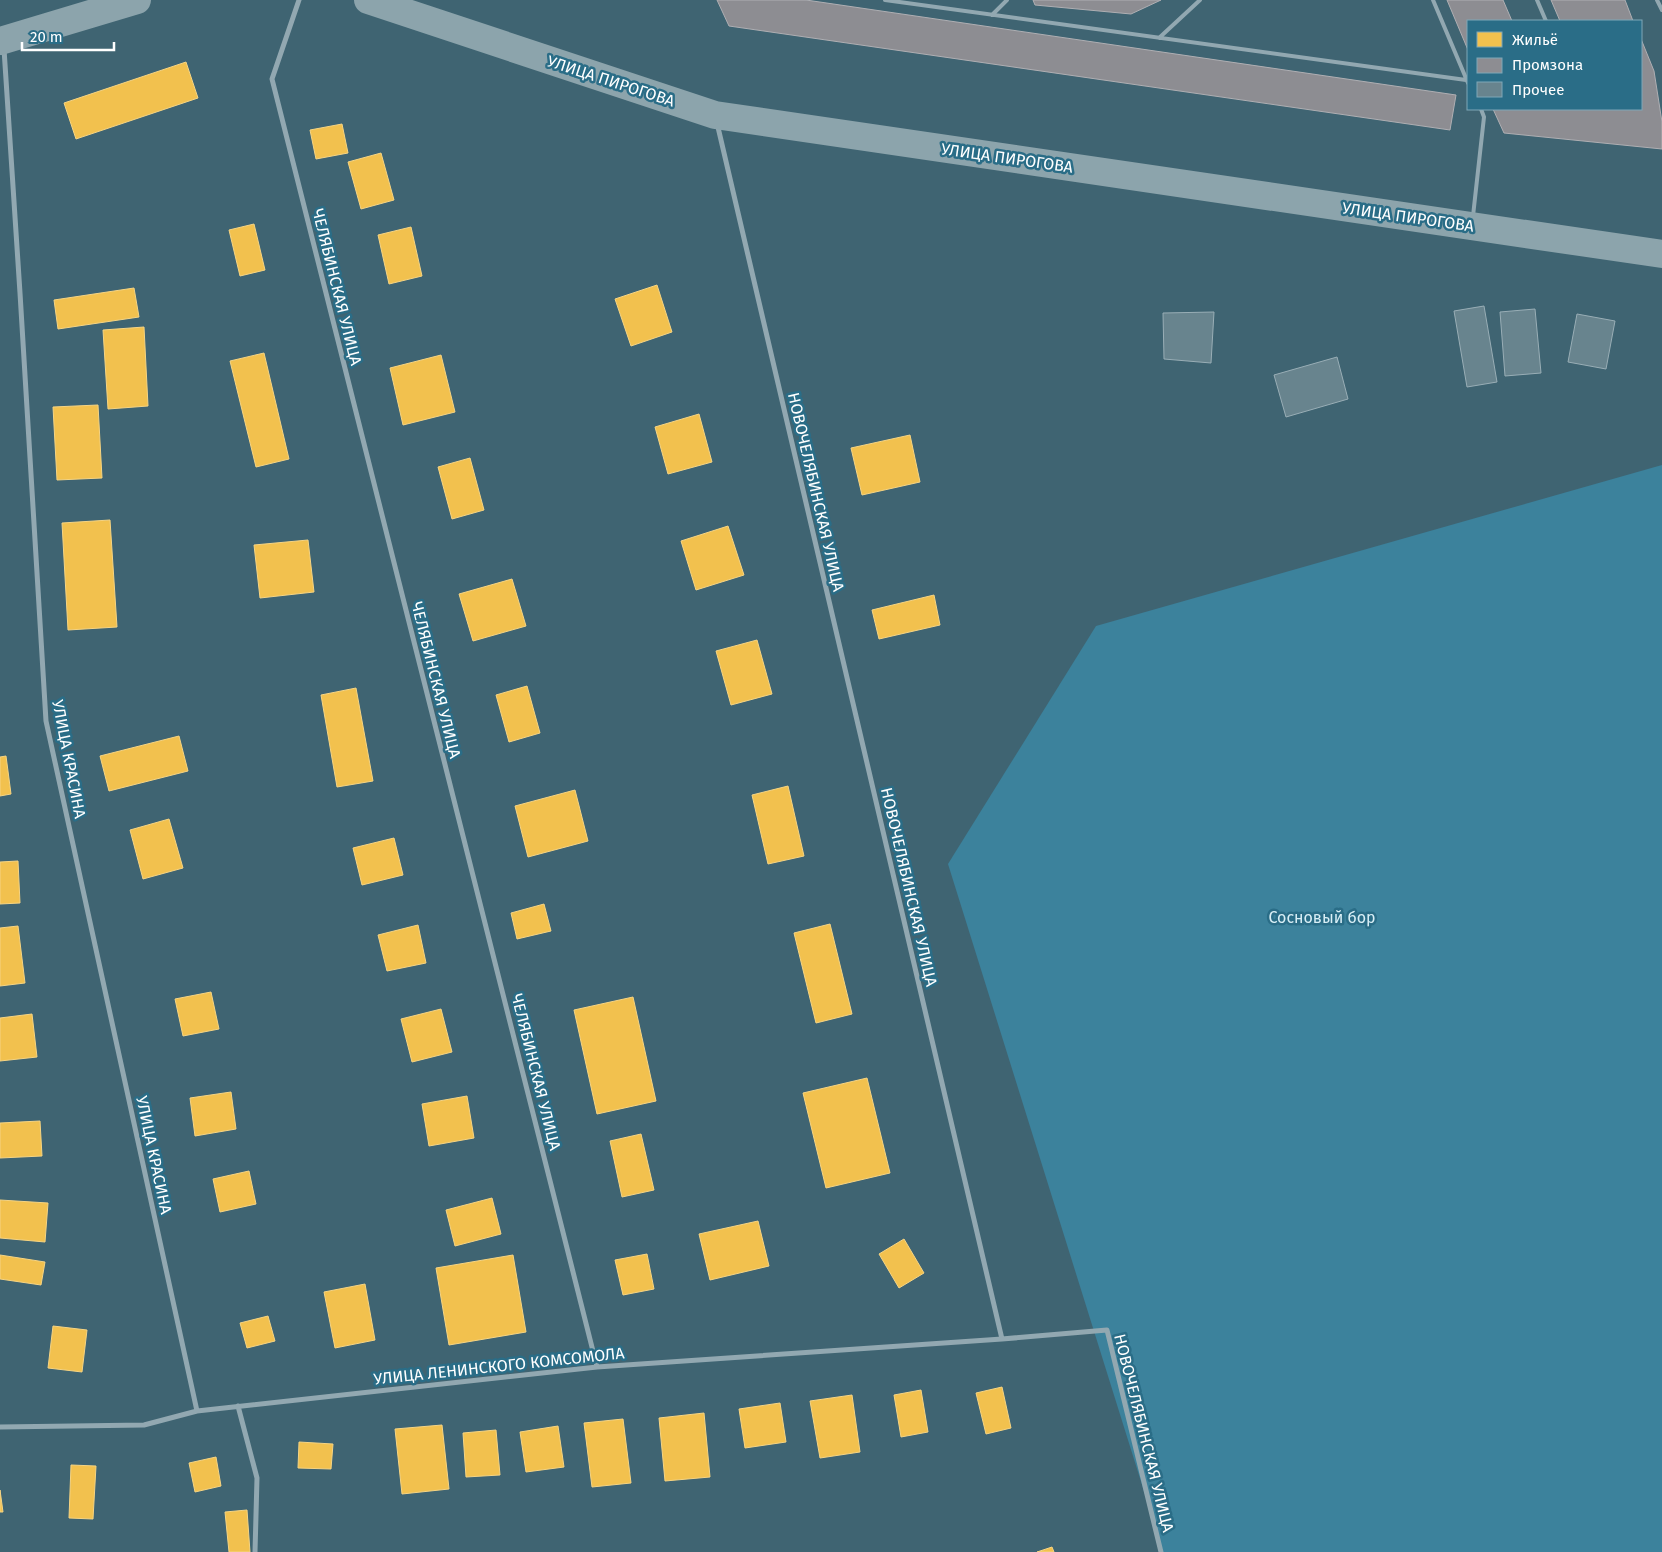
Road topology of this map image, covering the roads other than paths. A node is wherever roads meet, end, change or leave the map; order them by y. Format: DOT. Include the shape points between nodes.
graph roads {
  1 [pos="137,0"];
  2 [pos="299,0"];
  3 [pos="368,0"];
  4 [pos="885,0"];
  5 [pos="1007,0"];
  6 [pos="1200,0"];
  7 [pos="1432,0"];
  8 [pos="1537,0"];
  9 [pos="1658,0"];
  10 [pos="1662,10"];
  11 [pos="992,14"];
  12 [pos="1546,20"];
  13 [pos="1,38"];
  14 [pos="1159,38"];
  15 [pos="1467,81"];
  16 [pos="1481,110"];
  17 [pos="715,115"];
  18 [pos="1471,226"];
  19 [pos="1662,254"];
  20 [pos="1002,1339"];
  21 [pos="597,1367"];
  22 [pos="238,1406"];
  23 [pos="197,1411"];
  24 [pos="0,1427"];
  25 [pos="255,1552"];
  26 [pos="1161,1552"];
  1 -- 13 [label="street"];
  2 -- 21 [label="street, ЧЕЛЯБИНСКАЯ УЛИЦА" via="272,79"];
  3 -- 17 [label="street, УЛИЦА ПИРОГОВА"];
  4 -- 11 [label="lane"];
  5 -- 11 [label="lane"];
  6 -- 14 [label="lane"];
  7 -- 15 [label="lane"];
  8 -- 12 [label="lane"];
  9 -- 10 [label="lane"];
  11 -- 14 [label="lane"];
  13 -- 23 [label="street, УЛИЦА КРАСИНА" via="46,721"];
  14 -- 15 [label="lane"];
  16 -- 18 [label="lane" via="1484,116"];
  17 -- 18 [label="street, УЛИЦА ПИРОГОВА"];
  17 -- 20 [label="street, НОВОЧЕЛЯБИНСКАЯ УЛИЦА"];
  18 -- 19 [label="street, УЛИЦА ПИРОГОВА"];
  20 -- 21 [label="street, УЛИЦА ЛЕНИНСКОГО КОМСОМОЛА"];
  20 -- 26 [label="street, НОВОЧЕЛЯБИНСКАЯ УЛИЦА" via="1107,1330"];
  21 -- 22 [label="street, УЛИЦА ЛЕНИНСКОГО КОМСОМОЛА"];
  22 -- 23 [label="street, УЛИЦА ЛЕНИНСКОГО КОМСОМОЛА"];
  22 -- 25 [label="street" via="257,1478"];
  23 -- 24 [label="street, УЛИЦА ЛЕНИНСКОГО КОМСОМОЛА" via="144,1425"];
}
